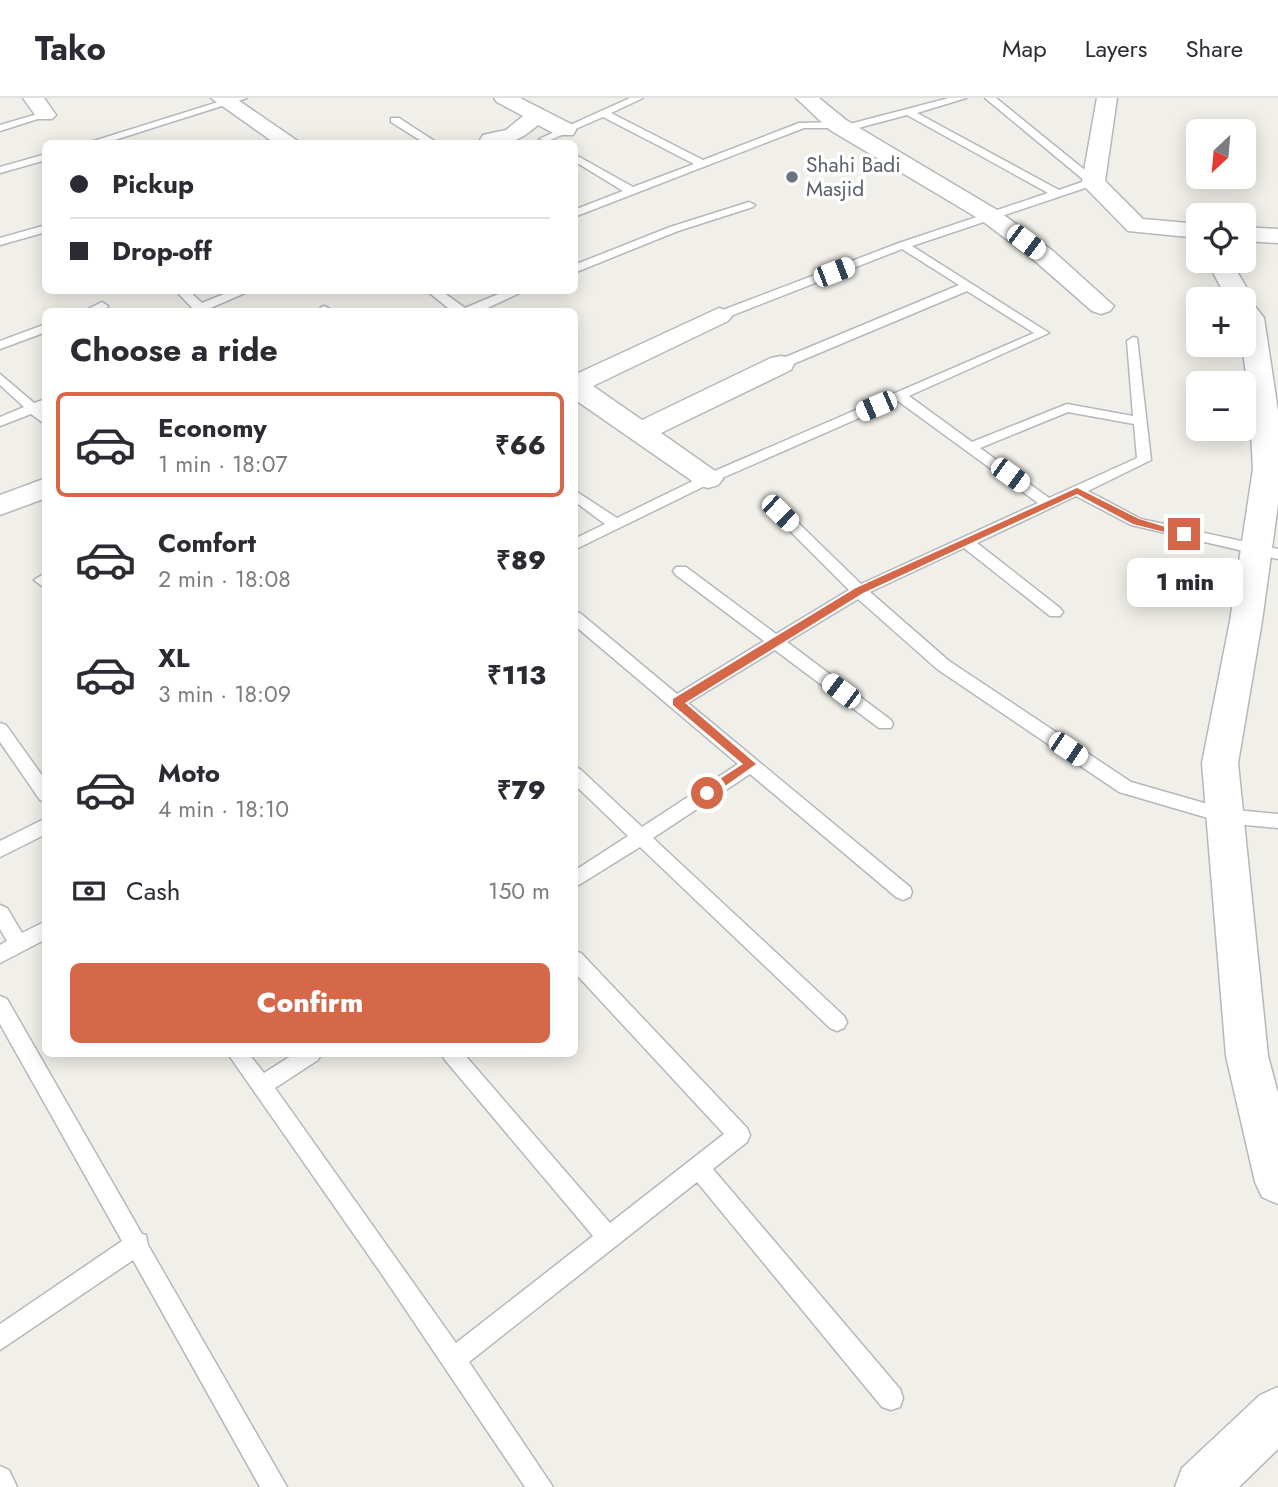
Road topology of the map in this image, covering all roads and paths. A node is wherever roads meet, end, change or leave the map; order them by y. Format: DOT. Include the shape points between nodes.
graph roads {
  1 [pos="504,98"];
  2 [pos="638,98"];
  3 [pos="806,98"];
  4 [pos="961,98"];
  5 [pos="990,98"];
  6 [pos="1107,98"];
  7 [pos="230,99"];
  8 [pos="39,106"];
  9 [pos="908,112"];
  10 [pos="603,113"];
  11 [pos="537,115"];
  12 [pos="395,120"];
  13 [pos="840,127"];
  14 [pos="0,128"];
  15 [pos="558,137"];
  16 [pos="102,140"];
  17 [pos="285,140"];
  18 [pos="428,140"];
  19 [pos="494,140"];
  20 [pos="42,158"];
  21 [pos="578,160"];
  22 [pos="701,163"];
  23 [pos="0,170"];
  24 [pos="1093,182"];
  25 [pos="631,191"];
  26 [pos="1060,195"];
  27 [pos="750,205"];
  28 [pos="578,212"];
  29 [pos="989,215"];
  30 [pos="42,229"];
  31 [pos="1186,230"];
  32 [pos="1256,235"];
  33 [pos="1278,236"];
  34 [pos="0,242"];
  35 [pos="903,245"];
  36 [pos="578,267"];
  37 [pos="968,286"];
  38 [pos="185,294"];
  39 [pos="237,294"];
  40 [pos="438,294"];
  41 [pos="510,294"];
  42 [pos="102,306"];
  43 [pos="1101,306"];
  44 [pos="97,308"];
  45 [pos="200,308"];
  46 [pos="206,308"];
  47 [pos="459,308"];
  48 [pos="475,308"];
  49 [pos="719,316"];
  50 [pos="42,329"];
  51 [pos="1133,341"];
  52 [pos="0,345"];
  53 [pos="1256,350"];
  54 [pos="780,363"];
  55 [pos="0,378"];
  56 [pos="578,383"];
  57 [pos="578,388"];
  58 [pos="900,396"];
  59 [pos="39,406"];
  60 [pos="1140,421"];
  61 [pos="0,422"];
  62 [pos="638,433"];
  63 [pos="971,447"];
  64 [pos="708,479"];
  65 [pos="42,489"];
  66 [pos="1077,491"];
  67 [pos="578,497"];
  68 [pos="1048,504"];
  69 [pos="0,506"];
  70 [pos="780,513"];
  71 [pos="615,524"];
  72 [pos="966,542"];
  73 [pos="578,543"];
  74 [pos="1267,553"];
  75 [pos="681,571"];
  76 [pos="859,591"];
  77 [pos="1055,612"];
  78 [pos="578,620"];
  79 [pos="776,642"];
  80 [pos="677,702"];
  81 [pos="885,724"];
  82 [pos="0,729"];
  83 [pos="751,764"];
  84 [pos="578,778"];
  85 [pos="42,789"];
  86 [pos="1225,816"];
  87 [pos="1278,821"];
  88 [pos="42,827"];
  89 [pos="640,837"];
  90 [pos="0,850"];
  91 [pos="578,878"];
  92 [pos="904,892"];
  93 [pos="0,914"];
  94 [pos="42,931"];
  95 [pos="19,944"];
  96 [pos="0,955"];
  97 [pos="578,962"];
  98 [pos="0,1004"];
  99 [pos="837,1022"];
  100 [pos="240,1057"];
  101 [pos="306,1057"];
  102 [pos="455,1057"];
  103 [pos="261,1086"];
  104 [pos="698,1167"];
  105 [pos="1278,1182"];
  106 [pos="608,1237"];
  107 [pos="138,1243"];
  108 [pos="0,1338"];
  109 [pos="454,1359"];
  110 [pos="891,1398"];
  111 [pos="1278,1413"];
  112 [pos="0,1479"];
  113 [pos="274,1486"];
  114 [pos="4,1487"];
  115 [pos="540,1487"];
  116 [pos="1201,1487"];
  1 -- 11 [label="street"];
  2 -- 10 [label="lane"];
  3 -- 13 [label="street"];
  4 -- 9 [label="lane"];
  5 -- 24 [label="lane"];
  6 -- 24 [label="street"];
  7 -- 16 [label="lane"];
  7 -- 17 [label="street"];
  8 -- 14 [label="lane"];
  9 -- 13 [label="lane"];
  9 -- 26 [label="lane"];
  10 -- 15 [label="lane"];
  10 -- 22 [label="lane"];
  11 -- 15 [label="street"];
  11 -- 19 [label="street" via="513,135"];
  12 -- 18 [label="lane"];
  13 -- 22 [label="lane" via="803,125"];
  13 -- 29 [label="street"];
  20 -- 23 [label="lane"];
  21 -- 25 [label="lane"];
  22 -- 25 [label="lane"];
  24 -- 26 [label="lane"];
  24 -- 31 [label="street" via="1136,226"];
  25 -- 28 [label="lane"];
  26 -- 29 [label="lane"];
  27 -- 36 [label="lane"];
  29 -- 35 [label="lane"];
  29 -- 43 [label="street"];
  30 -- 34 [label="lane"];
  32 -- 33 [label="street"];
  35 -- 37 [label="lane"];
  35 -- 49 [label="lane"];
  37 -- 54 [label="lane"];
  37 -- 58 [label="lane" via="1043,333"];
  38 -- 45 [label="lane"];
  39 -- 46 [label="lane"];
  40 -- 47 [label="lane"];
  41 -- 48 [label="lane"];
  42 -- 44 [label="lane"];
  49 -- 56 [label="street"];
  50 -- 52 [label="lane"];
  51 -- 60 [label="lane"];
  53 -- 74 [label="street" via="1268,469"];
  54 -- 62 [label="street"];
  55 -- 59 [label="lane"];
  57 -- 62 [label="street"];
  58 -- 63 [label="lane"];
  58 -- 64 [label="lane"];
  59 -- 61 [label="lane"];
  60 -- 63 [label="lane" via="1067,408"];
  60 -- 66 [label="lane" via="1144,460"];
  62 -- 64 [label="street"];
  63 -- 68 [label="lane"];
  64 -- 71 [label="lane"];
  65 -- 69 [label="street"];
  66 -- 68 [label="lane"];
  66 -- 74 [label="lane" via="1136,522"];
  67 -- 71 [label="lane"];
  68 -- 72 [label="lane"];
  70 -- 76 [label="lane"];
  71 -- 73 [label="lane"];
  72 -- 76 [label="lane"];
  72 -- 77 [label="lane"];
  74 -- 86 [label="street" via="1220,763"];
  75 -- 79 [label="lane"];
  76 -- 79 [label="lane"];
  76 -- 86 [label="lane" via="943,665 1125,787"];
  78 -- 80 [label="lane"];
  79 -- 80 [label="lane"];
  79 -- 81 [label="lane"];
  80 -- 83 [label="lane"];
  82 -- 85 [label="lane"];
  83 -- 89 [label="lane"];
  83 -- 92 [label="lane"];
  84 -- 89 [label="lane"];
  86 -- 87 [label="lane"];
  86 -- 105 [label="street" via="1247,1056"];
  88 -- 90 [label="lane"];
  89 -- 91 [label="lane"];
  89 -- 99 [label="lane"];
  93 -- 95 [label="lane"];
  94 -- 95 [label="lane"];
  95 -- 96 [label="lane"];
  97 -- 104 [label="lane" via="738,1135"];
  98 -- 107 [label="lane"];
  100 -- 103 [label="lane"];
  101 -- 103 [label="lane"];
  102 -- 106 [label="lane"];
  103 -- 109 [label="lane"];
  104 -- 106 [label="lane"];
  104 -- 110 [label="lane"];
  106 -- 109 [label="lane"];
  107 -- 108 [label="lane"];
  107 -- 113 [label="lane"];
  109 -- 115 [label="lane"];
  111 -- 116 [label="street"];
  112 -- 114 [label="lane"];
}
